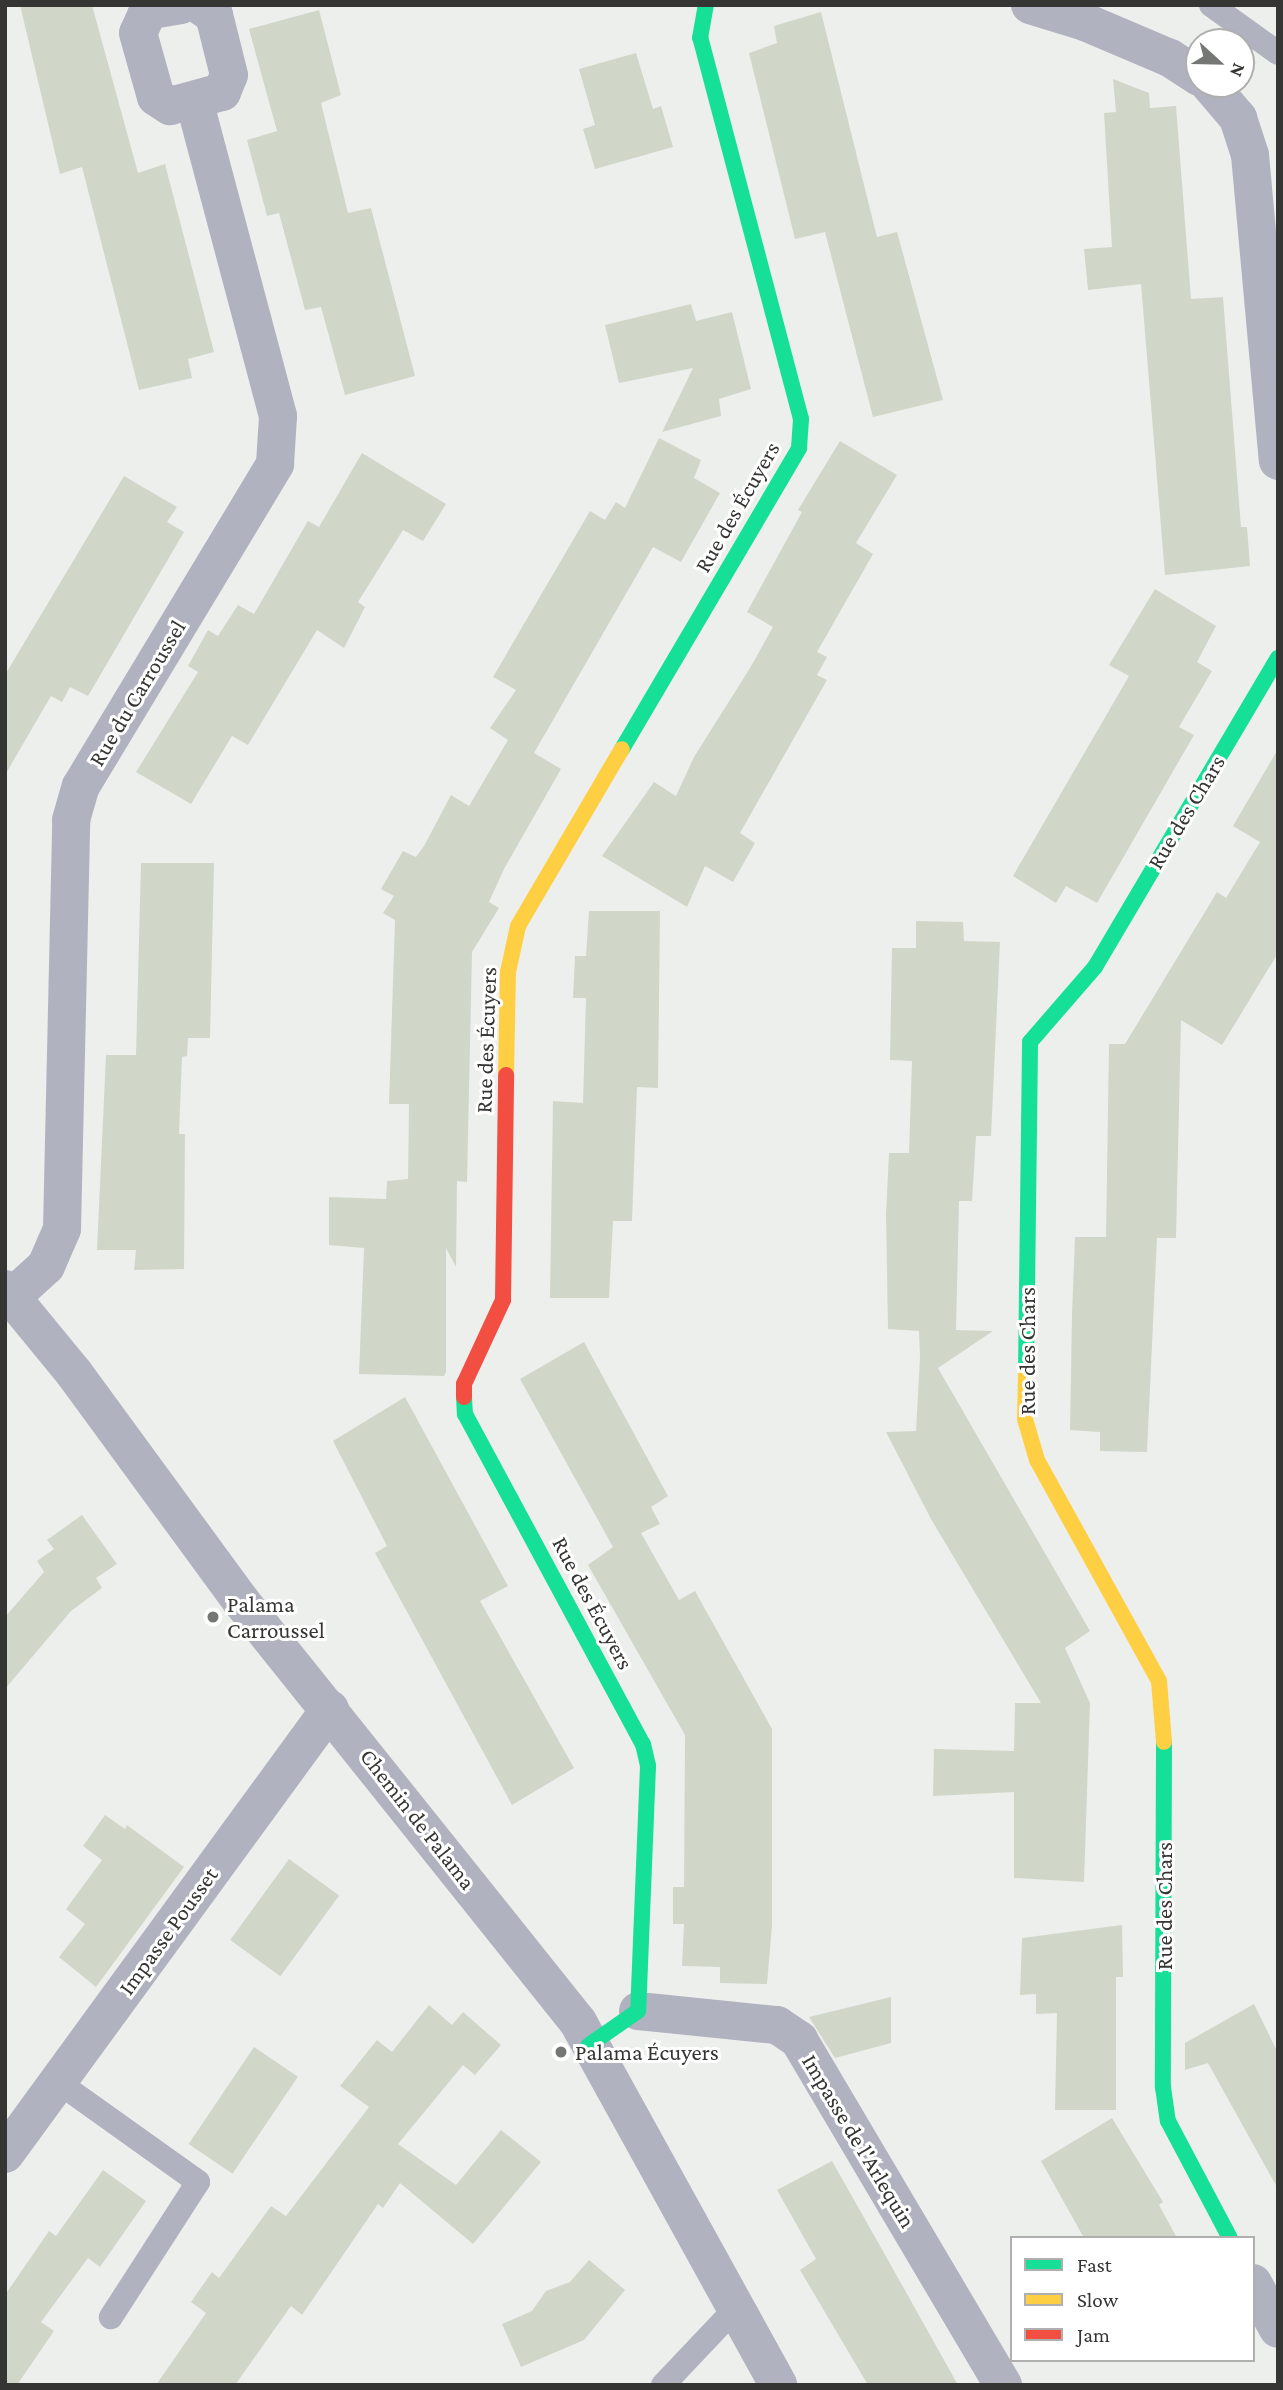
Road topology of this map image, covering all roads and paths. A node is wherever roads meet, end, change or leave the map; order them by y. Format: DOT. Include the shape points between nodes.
graph roads {
  1 [pos="181,5"];
  2 [pos="199,5"];
  3 [pos="706,5"];
  4 [pos="1031,5"];
  5 [pos="1211,5"];
  6 [pos="1278,53"];
  7 [pos="1185,68"];
  8 [pos="1221,98"];
  9 [pos="194,101"];
  10 [pos="1278,461"];
  11 [pos="1278,658"];
  12 [pos="8,1293"];
  13 [pos="330,1709"];
  14 [pos="638,2011"];
  15 [pos="589,2045"];
  16 [pos="58,2082"];
  17 [pos="5,2154"];
  18 [pos="1229,2236"];
  19 [pos="1255,2287"];
  20 [pos="733,2311"];
  21 [pos="111,2317"];
  22 [pos="1278,2329"];
  23 [pos="663,2385"];
  24 [pos="778,2385"];
  25 [pos="1003,2385"];
  1 -- 9 [label="street" via="148,11 138,33 156,97 170,106"];
  2 -- 9 [label="street" via="215,15 229,75 222,92"];
  3 -- 14 [label="street, Rue des Écuyers" via="700,38 801,419 799,448 518,926 508,972 503,1300 464,1384 465,1415 643,1744 648,1766"];
  4 -- 7 [label="street" via="1158,52"];
  5 -- 6 [label="lane"];
  8 -- 10 [label="street" via="1238,118 1250,155"];
  9 -- 12 [label="street, Rue du Carroussel" via="278,416 275,464 81,786 71,820 62,1229 46,1266"];
  11 -- 18 [label="street, Rue des Chars" via="1095,967 1030,1042 1025,1419 1037,1460 1159,1681 1164,1718 1163,2087 1168,2121"];
  12 -- 13 [label="street, Chemin de Palama" via="74,1373 241,1601"];
  13 -- 15 [label="street, Chemin de Palama" via="578,2022"];
  13 -- 16 [label="street, Impasse Pousset"];
  14 -- 15 [label="street"];
  14 -- 25 [label="street, Impasse de l'Arlequin" via="777,2025 799,2040"];
  15 -- 20 [label="street, Chemin de Palama"];
  16 -- 17 [label="street, Impasse Pousset"];
  16 -- 21 [label="lane" via="198,2182"];
  19 -- 22 [label="street"];
  20 -- 23 [label="lane"];
  20 -- 24 [label="street, Chemin de Palama"];
}
